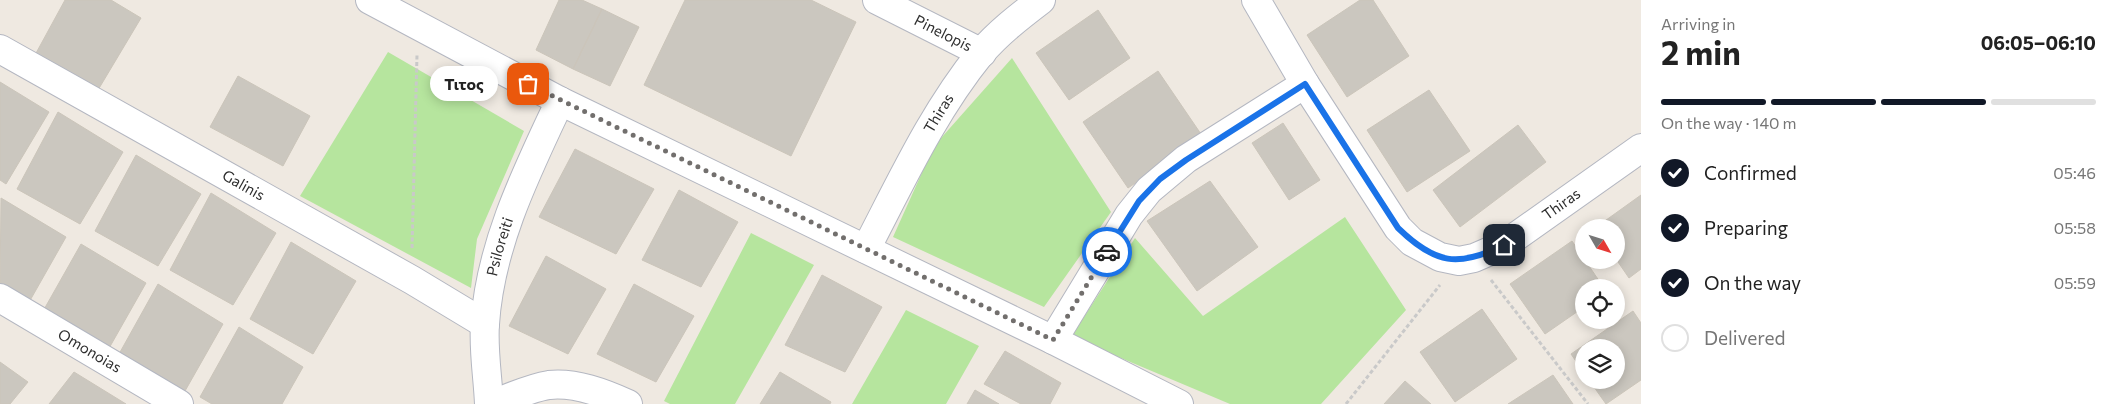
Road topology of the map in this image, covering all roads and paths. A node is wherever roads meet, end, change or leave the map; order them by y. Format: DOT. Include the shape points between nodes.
graph roads {
  1 [pos="370,0"];
  2 [pos="877,0"];
  3 [pos="1040,0"];
  4 [pos="1256,0"];
  5 [pos="418,24"];
  6 [pos="0,49"];
  7 [pos="982,53"];
  8 [pos="1305,84"];
  9 [pos="560,101"];
  10 [pos="1641,148"];
  11 [pos="866,249"];
  12 [pos="1466,259"];
  13 [pos="412,280"];
  14 [pos="0,298"];
  15 [pos="485,324"];
  16 [pos="1053,340"];
  17 [pos="179,404"];
  18 [pos="491,404"];
  19 [pos="628,404"];
  20 [pos="1179,404"];
  21 [pos="1346,404"];
  22 [pos="1588,404"];
  1 -- 5 [label="street"];
  2 -- 7 [label="street, Pinelopis"];
  3 -- 7 [label="street, Thiras"];
  4 -- 8 [label="street"];
  5 -- 9 [label="street"];
  5 -- 13 [label="path"];
  6 -- 13 [label="street, Galinis"];
  7 -- 11 [label="street, Thiras" via="938,115"];
  8 -- 12 [label="street" via="1398,228 1426,251"];
  8 -- 16 [label="street" via="1186,160 1149,190 1129,215"];
  9 -- 11 [label="street"];
  9 -- 15 [label="street, Psiloreiti" via="507,224"];
  10 -- 12 [label="street, Thiras" via="1504,245"];
  11 -- 16 [label="street"];
  12 -- 21 [label="path"];
  12 -- 22 [label="path"];
  13 -- 15 [label="street, Galinis"];
  14 -- 17 [label="street, Omonoias"];
  15 -- 18 [label="street, Psiloreiti"];
  16 -- 20 [label="street"];
  18 -- 19 [label="street" via="533,389 565,385 588,389"];
}
